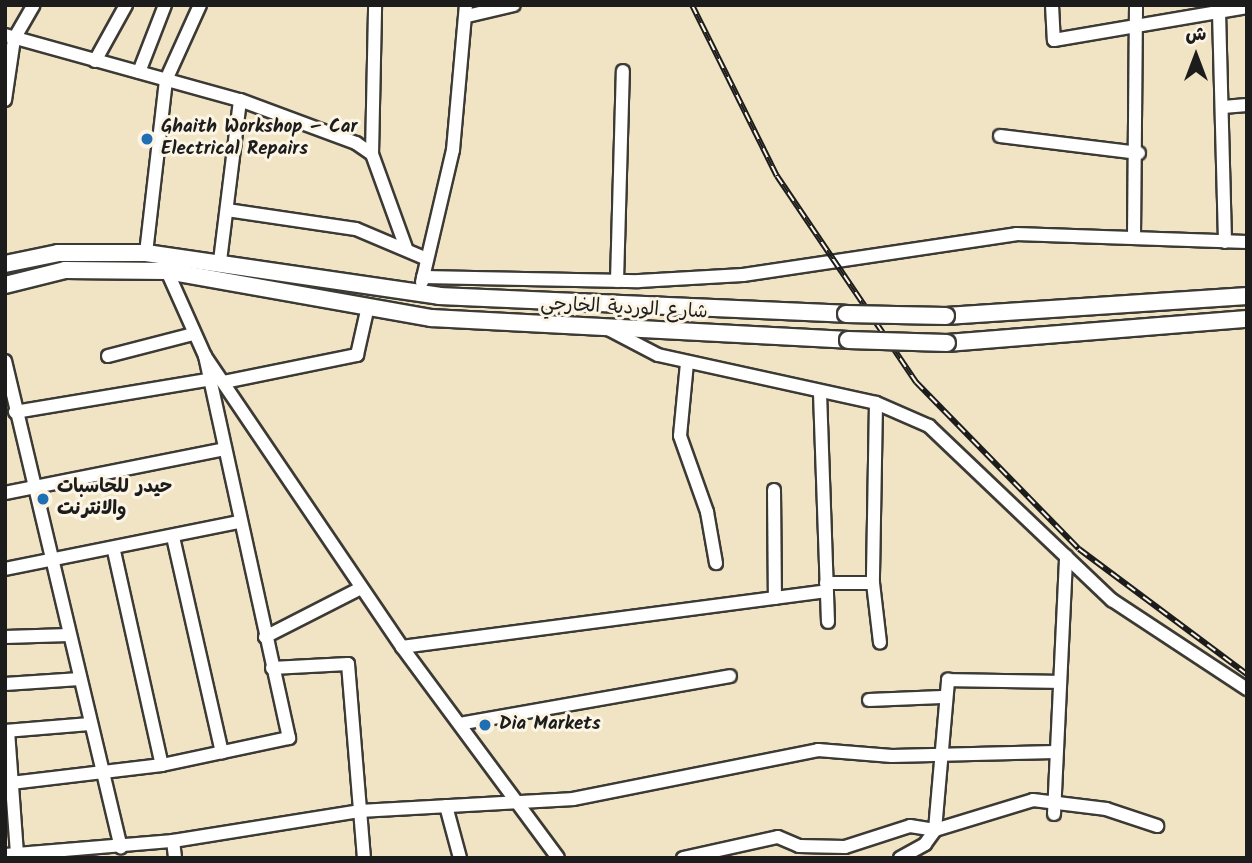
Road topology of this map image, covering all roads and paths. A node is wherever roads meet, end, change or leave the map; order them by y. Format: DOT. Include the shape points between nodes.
graph roads {
  1 [pos="34,5"];
  2 [pos="126,5"];
  3 [pos="165,5"];
  4 [pos="200,5"];
  5 [pos="375,5"];
  6 [pos="514,5"];
  7 [pos="1052,5"];
  8 [pos="1136,5"];
  9 [pos="1247,7"];
  10 [pos="466,10"];
  11 [pos="1219,12"];
  12 [pos="1138,27"];
  13 [pos="9,37"];
  14 [pos="95,61"];
  15 [pos="624,71"];
  16 [pos="139,72"];
  17 [pos="166,80"];
  18 [pos="5,100"];
  19 [pos="240,100"];
  20 [pos="1247,105"];
  21 [pos="1223,107"];
  22 [pos="1000,136"];
  23 [pos="1139,153"];
  24 [pos="372,154"];
  25 [pos="227,210"];
  26 [pos="1134,236"];
  27 [pos="1225,242"];
  28 [pos="1247,242"];
  29 [pos="406,248"];
  30 [pos="146,253"];
  31 [pos="427,259"];
  32 [pos="220,261"];
  33 [pos="5,264"];
  34 [pos="167,271"];
  35 [pos="617,281"];
  36 [pos="5,285"];
  37 [pos="421,285"];
  38 [pos="388,288"];
  39 [pos="439,296"];
  40 [pos="1247,296"];
  41 [pos="372,307"];
  42 [pos="431,318"];
  43 [pos="1247,320"];
  44 [pos="607,328"];
  45 [pos="193,334"];
  46 [pos="108,356"];
  47 [pos="205,356"];
  48 [pos="5,361"];
  49 [pos="687,363"];
  50 [pos="207,380"];
  51 [pos="224,382"];
  52 [pos="820,393"];
  53 [pos="876,402"];
  54 [pos="15,412"];
  55 [pos="221,450"];
  56 [pos="33,488"];
  57 [pos="774,490"];
  58 [pos="5,494"];
  59 [pos="238,522"];
  60 [pos="173,537"];
  61 [pos="114,551"];
  62 [pos="1066,556"];
  63 [pos="716,563"];
  64 [pos="52,564"];
  65 [pos="5,569"];
  66 [pos="873,583"];
  67 [pos="826,587"];
  68 [pos="361,588"];
  69 [pos="775,598"];
  70 [pos="828,622"];
  71 [pos="69,635"];
  72 [pos="5,637"];
  73 [pos="265,637"];
  74 [pos="880,643"];
  75 [pos="402,647"];
  76 [pos="272,668"];
  77 [pos="730,676"];
  78 [pos="80,679"];
  79 [pos="1059,682"];
  80 [pos="5,684"];
  81 [pos="1247,689"];
  82 [pos="942,697"];
  83 [pos="869,700"];
  84 [pos="464,723"];
  85 [pos="90,724"];
  86 [pos="7,731"];
  87 [pos="222,752"];
  88 [pos="1055,752"];
  89 [pos="940,754"];
  90 [pos="162,765"];
  91 [pos="102,773"];
  92 [pos="11,783"];
  93 [pos="519,800"];
  94 [pos="446,806"];
  95 [pos="1055,807"];
  96 [pos="361,811"];
  97 [pos="1157,826"];
  98 [pos="935,830"];
  99 [pos="173,841"];
  100 [pos="121,847"];
  101 [pos="11,854"];
  102 [pos="175,858"];
  103 [pos="364,858"];
  104 [pos="460,858"];
  105 [pos="558,858"];
  106 [pos="683,858"];
  107 [pos="900,858"];
  1 -- 13 [label="street"];
  2 -- 14 [label="street"];
  3 -- 16 [label="street"];
  4 -- 17 [label="street"];
  5 -- 24 [label="street"];
  6 -- 10 [label="street"];
  7 -- 12 [label="street" via="1054,40"];
  8 -- 12 [label="street"];
  9 -- 11 [label="street"];
  10 -- 31 [label="street" via="453,150"];
  11 -- 12 [label="street"];
  11 -- 21 [label="street"];
  12 -- 23 [label="street"];
  13 -- 14 [label="street"];
  13 -- 18 [label="street"];
  14 -- 16 [label="street"];
  15 -- 35 [label="street"];
  16 -- 17 [label="street"];
  17 -- 19 [label="street"];
  17 -- 30 [label="street"];
  19 -- 24 [label="street"];
  19 -- 25 [label="street"];
  20 -- 21 [label="street"];
  21 -- 27 [label="street"];
  22 -- 23 [label="street"];
  23 -- 26 [label="street"];
  24 -- 29 [label="street"];
  25 -- 29 [label="street" via="356,229"];
  25 -- 32 [label="street"];
  26 -- 27 [label="street"];
  26 -- 35 [label="street" via="1016,234 743,275"];
  27 -- 28 [label="street"];
  29 -- 31 [label="street"];
  30 -- 32 [label="main road, شارع الوردية الخارجي"];
  30 -- 33 [label="main road, شارع الوردية الخارجي" via="58,253"];
  31 -- 37 [label="street"];
  32 -- 38 [label="main road, شارع الوردية الخارجي"];
  34 -- 36 [label="main road, شارع الوردية الخارجي" via="65,270"];
  34 -- 41 [label="main road, شارع الوردية الخارجي"];
  34 -- 45 [label="street"];
  35 -- 37 [label="street"];
  37 -- 38 [label="main road, شارع الوردية الخارجي"];
  37 -- 39 [label="main road, شارع الوردية الخارجي"];
  38 -- 41 [label="main road" via="394,300"];
  39 -- 40 [label="main road, شارع الوردية الخارجي, bridge" via="946,316"];
  39 -- 42 [label="main road" via="422,303"];
  41 -- 42 [label="main road, شارع الوردية الخارجي"];
  41 -- 51 [label="street" via="357,355"];
  42 -- 44 [label="main road, شارع الوردية الخارجي"];
  43 -- 44 [label="main road, شارع الوردية الخارجي, bridge" via="947,343"];
  44 -- 49 [label="street"];
  45 -- 46 [label="street"];
  45 -- 47 [label="street"];
  47 -- 50 [label="street"];
  47 -- 51 [label="street"];
  48 -- 54 [label="street"];
  49 -- 52 [label="street"];
  49 -- 63 [label="street" via="680,436 706,512"];
  50 -- 54 [label="street"];
  50 -- 55 [label="street"];
  51 -- 68 [label="street"];
  52 -- 53 [label="street"];
  52 -- 67 [label="street"];
  53 -- 62 [label="street" via="929,426"];
  53 -- 66 [label="street"];
  54 -- 56 [label="street"];
  55 -- 56 [label="street"];
  55 -- 59 [label="street"];
  56 -- 58 [label="street"];
  56 -- 64 [label="street"];
  57 -- 69 [label="street"];
  59 -- 60 [label="street"];
  59 -- 73 [label="street"];
  60 -- 61 [label="street"];
  60 -- 87 [label="street"];
  61 -- 64 [label="street"];
  61 -- 90 [label="street"];
  62 -- 79 [label="street"];
  62 -- 81 [label="street" via="1112,600"];
  64 -- 65 [label="street"];
  64 -- 71 [label="street"];
  66 -- 67 [label="street"];
  66 -- 74 [label="street"];
  67 -- 69 [label="street"];
  67 -- 70 [label="street"];
  68 -- 73 [label="street"];
  68 -- 75 [label="street"];
  69 -- 75 [label="street"];
  71 -- 72 [label="street"];
  71 -- 78 [label="street"];
  73 -- 76 [label="street"];
  75 -- 84 [label="street"];
  76 -- 87 [label="street" via="289,737"];
  76 -- 96 [label="street" via="348,664"];
  77 -- 84 [label="street"];
  78 -- 80 [label="street"];
  78 -- 85 [label="street"];
  79 -- 82 [label="street" via="952,678"];
  79 -- 88 [label="street"];
  82 -- 83 [label="street"];
  82 -- 89 [label="street"];
  84 -- 93 [label="street"];
  85 -- 86 [label="street"];
  85 -- 91 [label="street"];
  86 -- 92 [label="street"];
  87 -- 90 [label="street"];
  88 -- 89 [label="street"];
  88 -- 95 [label="street"];
  89 -- 93 [label="street" via="818,750 573,799"];
  89 -- 98 [label="street"];
  90 -- 91 [label="street"];
  91 -- 92 [label="street"];
  91 -- 100 [label="street"];
  92 -- 101 [label="street"];
  93 -- 94 [label="street"];
  93 -- 105 [label="street"];
  94 -- 96 [label="street"];
  94 -- 104 [label="street"];
  95 -- 97 [label="street"];
  95 -- 98 [label="street" via="1033,800"];
  96 -- 99 [label="street"];
  96 -- 103 [label="street"];
  98 -- 106 [label="street" via="910,826 878,841 832,848 799,846 778,836"];
  98 -- 107 [label="street" via="925,844"];
  99 -- 100 [label="street"];
  99 -- 102 [label="street"];
  100 -- 101 [label="street"];
}
